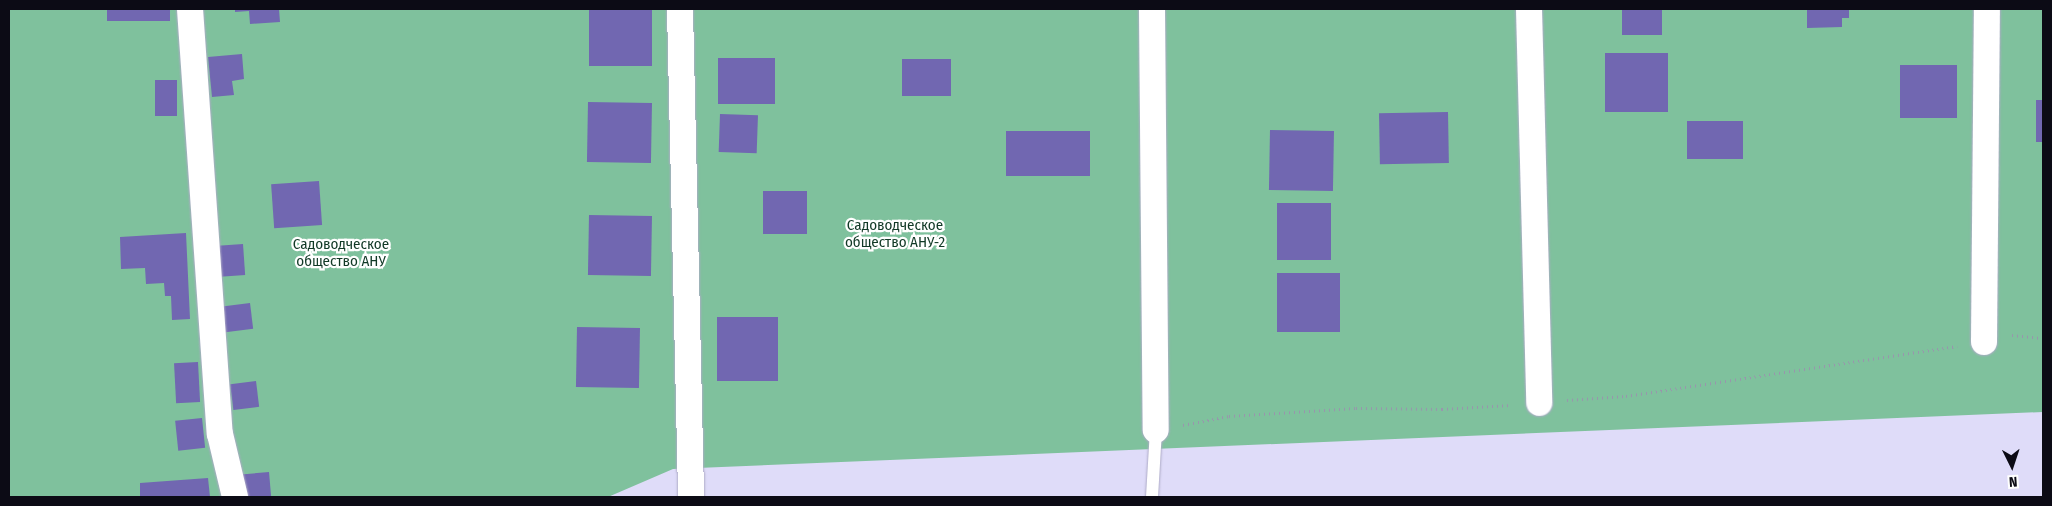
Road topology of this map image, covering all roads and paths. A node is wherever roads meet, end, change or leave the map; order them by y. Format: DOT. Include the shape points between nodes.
graph roads {
  1 [pos="190,9"];
  2 [pos="680,9"];
  3 [pos="1152,9"];
  4 [pos="1529,9"];
  5 [pos="1987,9"];
  6 [pos="2043,338"];
  7 [pos="1984,342"];
  8 [pos="1539,403"];
  9 [pos="1156,430"];
  10 [pos="235,497"];
  11 [pos="691,497"];
  12 [pos="1152,497"];
  1 -- 10 [label="street" via="220,434"];
  2 -- 11 [label="street"];
  3 -- 9 [label="street"];
  4 -- 8 [label="street"];
  5 -- 7 [label="street"];
  6 -- 7 [label="path" via="2011,335"];
  7 -- 8 [label="path" via="1626,396"];
  8 -- 9 [label="path" via="1442,409 1356,408 1239,416"];
  9 -- 12 [label="lane"];
}
